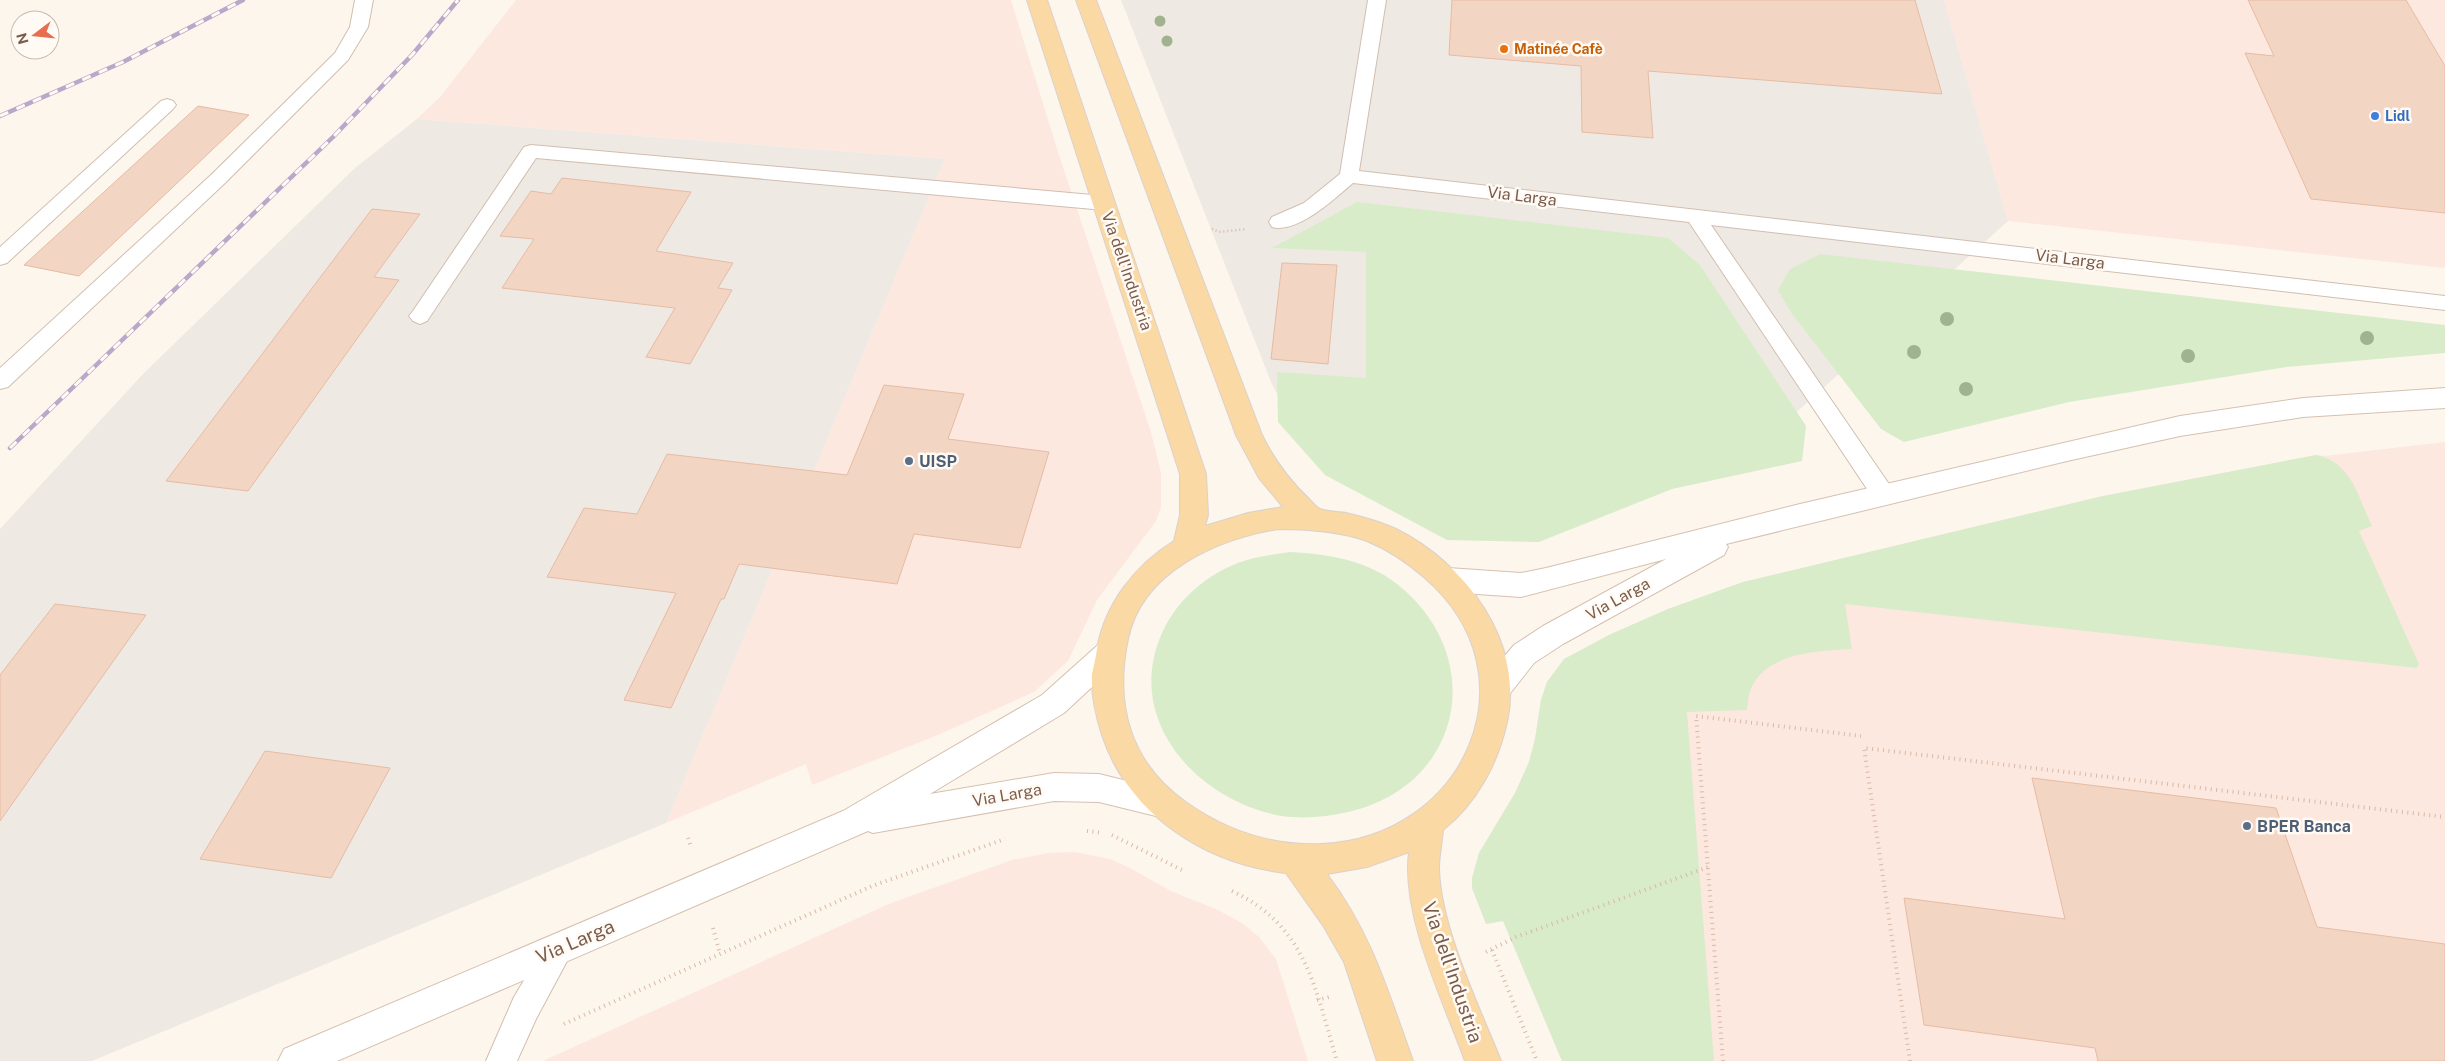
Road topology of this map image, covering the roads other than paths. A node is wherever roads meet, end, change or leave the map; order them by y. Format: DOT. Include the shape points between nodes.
graph roads {
  1 [pos="364,0"];
  2 [pos="1036,0"];
  3 [pos="1086,0"];
  4 [pos="1377,0"];
  5 [pos="167,105"];
  6 [pos="1349,176"];
  7 [pos="1104,203"];
  8 [pos="1695,216"];
  9 [pos="1280,222"];
  10 [pos="0,258"];
  11 [pos="2445,303"];
  12 [pos="420,316"];
  13 [pos="0,381"];
  14 [pos="2445,398"];
  15 [pos="1883,494"];
  16 [pos="1311,518"];
  17 [pos="1752,527"];
  18 [pos="1188,546"];
  19 [pos="1448,580"];
  20 [pos="1109,653"];
  21 [pos="1497,687"];
  22 [pos="1160,802"];
  23 [pos="854,822"];
  24 [pos="1428,823"];
  25 [pos="1296,860"];
  26 [pos="558,948"];
  27 [pos="296,1061"];
  28 [pos="501,1061"];
  29 [pos="1395,1061"];
  30 [pos="1483,1061"];
  1 -- 13 [label="lane" via="359,27 342,56 218,179"];
  2 -- 7 [label="main road, Via dell'Industria"];
  3 -- 16 [label="main road" via="1249,435 1276,484"];
  4 -- 6 [label="lane"];
  5 -- 10 [label="lane"];
  6 -- 8 [label="lane, Via Larga"];
  6 -- 9 [label="lane" via="1310,208"];
  7 -- 12 [label="lane" via="531,151"];
  7 -- 18 [label="main road, Via dell'Industria" via="1193,474 1194,515"];
  8 -- 11 [label="lane, Via Larga"];
  8 -- 15 [label="lane"];
  14 -- 15 [label="main road, Via Larga" via="2343,404 2255,414 2101,443"];
  15 -- 17 [label="main road, Via Larga"];
  16 -- 18 [label="main road" via="1278,518 1246,523 1216,532"];
  16 -- 19 [label="main road" via="1348,524 1386,537 1419,556"];
  17 -- 19 [label="main road, Via Larga" via="1521,585"];
  17 -- 21 [label="main road, Via Larga" via="1553,635 1524,654"];
  18 -- 20 [label="main road" via="1164,562 1140,588 1117,627"];
  19 -- 21 [label="main road" via="1473,612 1489,648"];
  20 -- 22 [label="main road" via="1106,691 1114,731 1132,769"];
  20 -- 23 [label="main road, Via Larga" via="1054,704"];
  21 -- 24 [label="main road" via="1494,725 1482,762 1459,795"];
  22 -- 23 [label="main road, Via Larga" via="1099,788 1054,787"];
  22 -- 25 [label="main road" via="1199,832 1245,851"];
  23 -- 26 [label="main road, Via Larga"];
  24 -- 25 [label="main road" via="1399,840 1367,852 1332,859"];
  24 -- 30 [label="main road, Via dell'Industria" via="1423,868 1427,904 1435,934"];
  25 -- 29 [label="main road" via="1348,936"];
  26 -- 27 [label="main road, Via Larga"];
  26 -- 28 [label="lane"];
}
